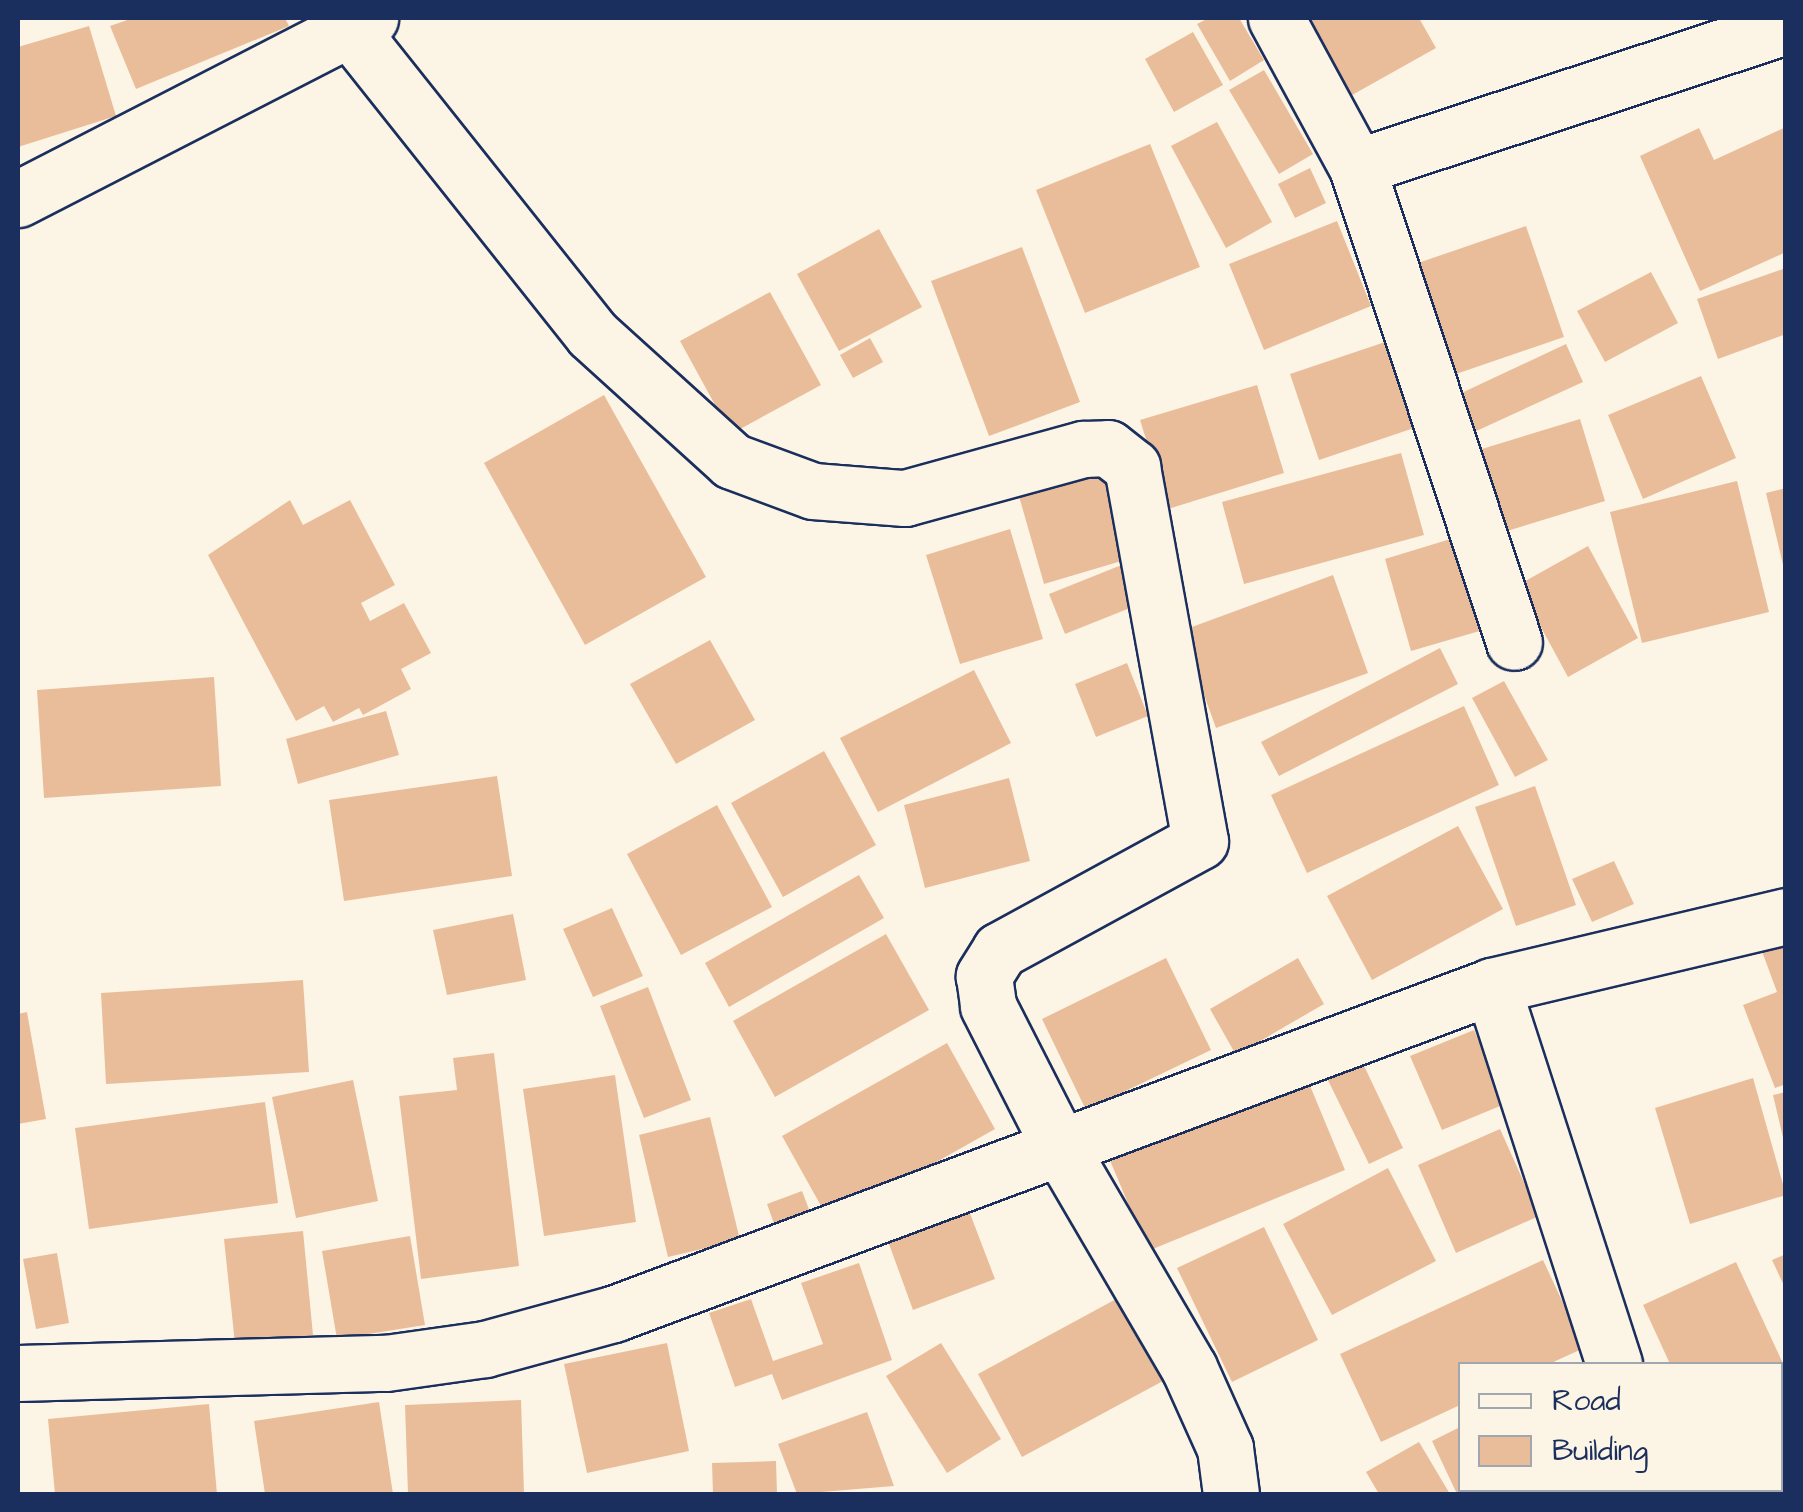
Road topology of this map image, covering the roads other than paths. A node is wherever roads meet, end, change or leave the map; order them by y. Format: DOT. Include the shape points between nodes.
graph roads {
  1 [pos="1276,18"];
  2 [pos="358,21"];
  3 [pos="1786,26"];
  4 [pos="1357,167"];
  5 [pos="18,199"];
  6 [pos="1514,642"];
  7 [pos="1786,916"];
  8 [pos="1492,986"];
  9 [pos="1061,1149"];
  10 [pos="1613,1362"];
  11 [pos="18,1373"];
  12 [pos="1232,1494"];
  1 -- 4 [label="street"];
  2 -- 5 [label="street"];
  2 -- 9 [label="street" via="592,334 732,461 813,491 904,498 1083,450 1108,448 1132,467 1200,841 1000,950 984,976 988,1006"];
  3 -- 4 [label="street"];
  4 -- 6 [label="street"];
  7 -- 8 [label="street"];
  8 -- 9 [label="street"];
  8 -- 10 [label="street"];
  9 -- 11 [label="street" via="612,1314 485,1349 386,1363"];
  9 -- 12 [label="street" via="1189,1368 1225,1448"];
}
